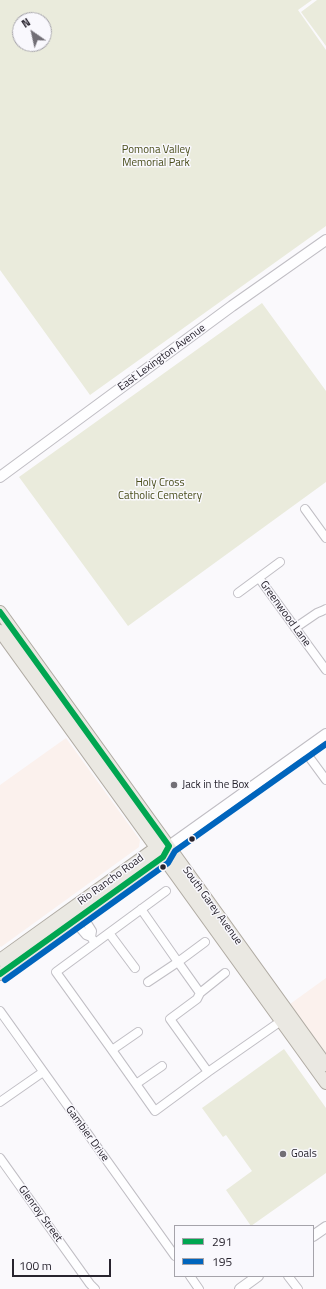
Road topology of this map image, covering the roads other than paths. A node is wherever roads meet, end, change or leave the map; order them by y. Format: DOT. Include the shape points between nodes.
graph roads {
  1 [pos="326,240"];
  2 [pos="0,477"];
  3 [pos="306,509"];
  4 [pos="326,538"];
  5 [pos="280,562"];
  6 [pos="259,578"];
  7 [pos="238,593"];
  8 [pos="324,610"];
  9 [pos="0,612"];
  10 [pos="297,630"];
  11 [pos="0,631"];
  12 [pos="326,670"];
  13 [pos="81,734"];
  14 [pos="326,734"];
  15 [pos="304,750"];
  16 [pos="326,780"];
  17 [pos="169,846"];
  18 [pos="159,852"];
  19 [pos="166,891"];
  20 [pos="74,907"];
  21 [pos="141,909"];
  22 [pos="85,914"];
  23 [pos="71,924"];
  24 [pos="109,933"];
  25 [pos="54,936"];
  26 [pos="93,940"];
  27 [pos="205,942"];
  28 [pos="15,957"];
  29 [pos="0,960"];
  30 [pos="178,962"];
  31 [pos="135,968"];
  32 [pos="0,974"];
  33 [pos="225,974"];
  34 [pos="148,982"];
  35 [pos="200,993"];
  36 [pos="0,1011"];
  37 [pos="285,1018"];
  38 [pos="138,1032"];
  39 [pos="112,1050"];
  40 [pos="326,1065"];
  41 [pos="162,1066"];
  42 [pos="43,1072"];
  43 [pos="208,1072"];
  44 [pos="326,1083"];
  45 [pos="136,1084"];
  46 [pos="0,1102"];
  47 [pos="0,1158"];
  48 [pos="326,1226"];
  49 [pos="314,1235"];
  50 [pos="174,1255"];
  51 [pos="191,1277"];
  52 [pos="257,1277"];
  53 [pos="289,1277"];
  54 [pos="95,1289"];
  55 [pos="199,1289"];
  56 [pos="240,1289"];
  57 [pos="298,1289"];
  1 -- 2 [label="street, East Lexington Avenue"];
  3 -- 4 [label="street"];
  5 -- 6 [label="street"];
  6 -- 7 [label="street"];
  6 -- 10 [label="street, Greenwood Lane"];
  8 -- 10 [label="street" via="321,616"];
  9 -- 13 [label="main road, South Garey Avenue"];
  10 -- 12 [label="street, Greenwood Lane"];
  11 -- 13 [label="main road, South Garey Avenue"];
  13 -- 17 [label="main road, South Garey Avenue"];
  13 -- 18 [label="main road, South Garey Avenue"];
  14 -- 15 [label="street"];
  15 -- 16 [label="street"];
  15 -- 17 [label="street"];
  17 -- 18 [label="main road, Rio Rancho Road"];
  17 -- 37 [label="main road, South Garey Avenue"];
  18 -- 20 [label="main road, Rio Rancho Road"];
  18 -- 22 [label="main road, Rio Rancho Road"];
  18 -- 37 [label="main road, South Garey Avenue" via="271,1006"];
  19 -- 21 [label="street"];
  20 -- 25 [label="main road" via="74,913 59,926"];
  20 -- 28 [label="main road, Rio Rancho Road"];
  21 -- 24 [label="street"];
  21 -- 30 [label="street"];
  22 -- 23 [label="main road, Rio Rancho Road"];
  22 -- 26 [label="street"];
  23 -- 25 [label="main road, Rio Rancho Road"];
  23 -- 26 [label="street" via="80,928"];
  24 -- 26 [label="street"];
  24 -- 31 [label="street"];
  25 -- 28 [label="main road, Rio Rancho Road"];
  26 -- 39 [label="street" via="56,972"];
  27 -- 30 [label="street"];
  28 -- 29 [label="main road, Rio Rancho Road"];
  28 -- 32 [label="main road, Rio Rancho Road"];
  30 -- 34 [label="street"];
  30 -- 35 [label="street"];
  33 -- 35 [label="street"];
  35 -- 43 [label="street" via="197,999 170,1019"];
  36 -- 42 [label="street, Gambier Drive"];
  37 -- 40 [label="main road" via="302,1031"];
  37 -- 43 [label="street"];
  37 -- 44 [label="main road, South Garey Avenue"];
  38 -- 39 [label="street"];
  39 -- 45 [label="street"];
  41 -- 45 [label="street"];
  42 -- 46 [label="street"];
  42 -- 50 [label="street, Gambier Drive"];
  43 -- 45 [label="street" via="155,1111"];
  47 -- 54 [label="street, Glenroy Street"];
  48 -- 49 [label="street"];
  51 -- 55 [label="street"];
  52 -- 56 [label="street"];
  53 -- 57 [label="street"];
}
